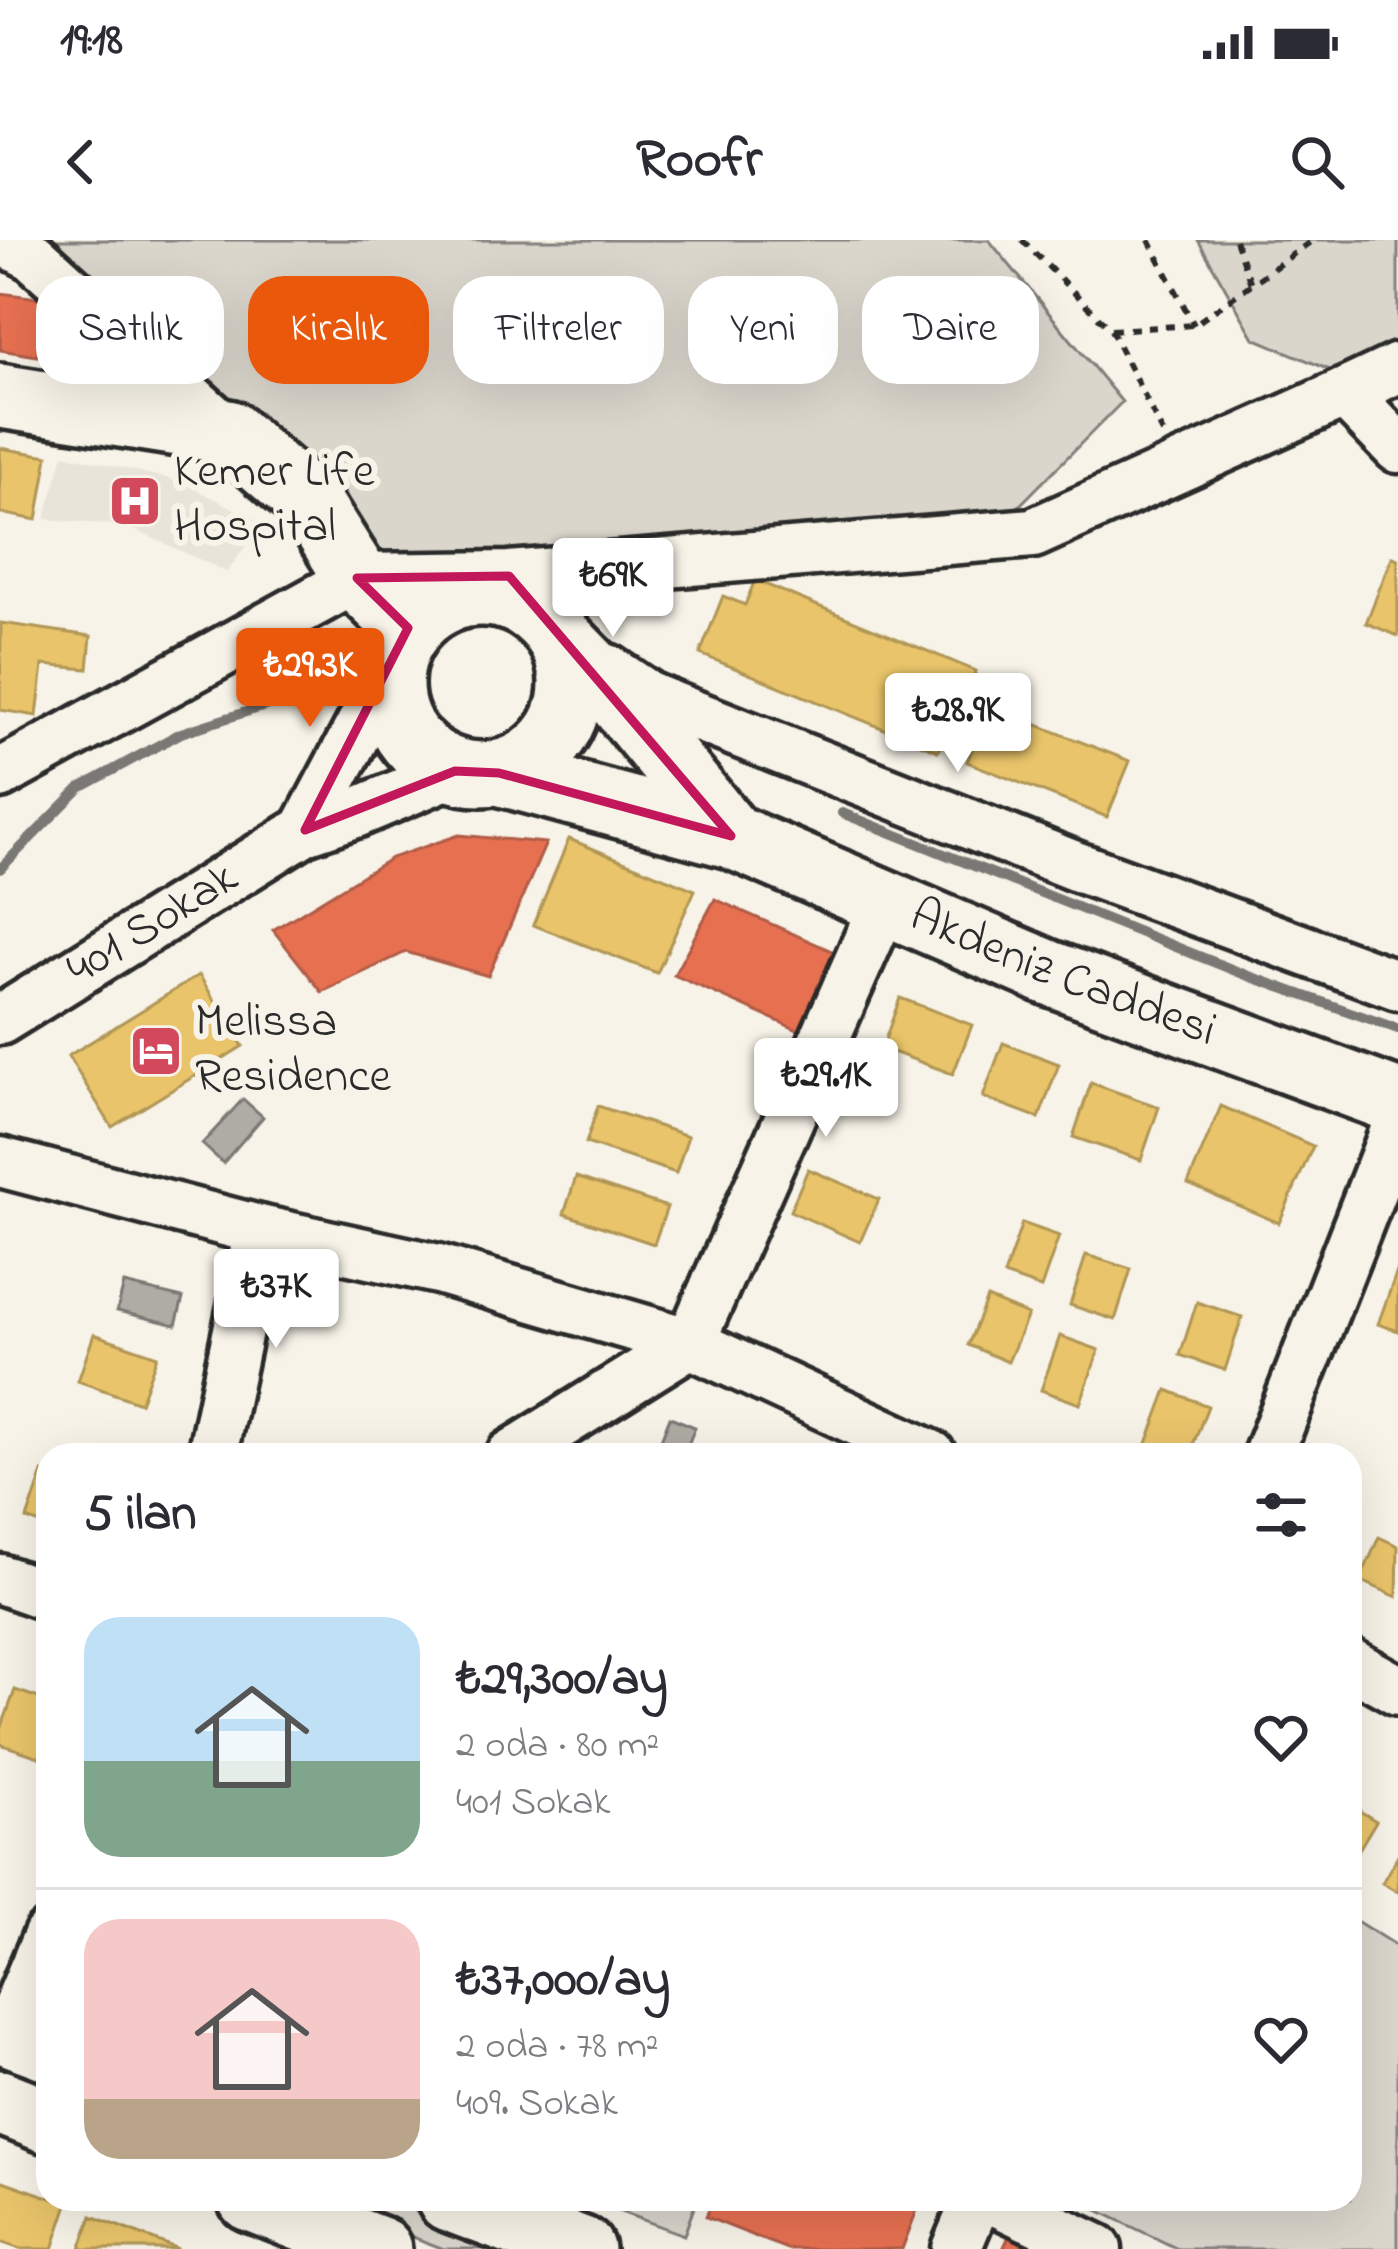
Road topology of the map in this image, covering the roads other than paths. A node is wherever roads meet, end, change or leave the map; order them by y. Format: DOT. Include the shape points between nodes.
graph roads {
  1 [pos="2,240"];
  2 [pos="1398,368"];
  3 [pos="1345,393"];
  4 [pos="0,396"];
  5 [pos="228,432"];
  6 [pos="1398,448"];
  7 [pos="509,576"];
  8 [pos="357,578"];
  9 [pos="559,636"];
  10 [pos="400,648"];
  11 [pos="477,772"];
  12 [pos="0,774"];
  13 [pos="305,830"];
  14 [pos="731,836"];
  15 [pos="885,902"];
  16 [pos="1398,985"];
  17 [pos="0,1020"];
  18 [pos="1398,1102"];
  19 [pos="1398,1123"];
  20 [pos="0,1162"];
  21 [pos="259,1230"];
  22 [pos="690,1343"];
  23 [pos="215,1443"];
  24 [pos="530,1443"];
  25 [pos="906,1443"];
  26 [pos="1273,1443"];
  27 [pos="0,1579"];
  28 [pos="36,1592"];
  29 [pos="1362,1670"];
  30 [pos="1398,1690"];
  31 [pos="36,1975"];
  32 [pos="18,2036"];
  33 [pos="0,2102"];
  34 [pos="36,2116"];
  35 [pos="281,2211"];
  36 [pos="481,2211"];
  37 [pos="972,2211"];
  38 [pos="1017,2211"];
  39 [pos="379,2249"];
  40 [pos="582,2249"];
  41 [pos="956,2249"];
  42 [pos="1097,2249"];
  1 -- 5 [label="street" via="33,256"];
  2 -- 3 [label="street"];
  3 -- 6 [label="street"];
  3 -- 7 [label="street" via="1033,533"];
  4 -- 5 [label="main road"];
  5 -- 8 [label="main road" via="310,503"];
  7 -- 8 [label="street"];
  7 -- 9 [label="street"];
  8 -- 10 [label="main road"];
  8 -- 12 [label="street"];
  9 -- 10 [label="main road" via="528,605 485,592 442,600"];
  9 -- 11 [label="main road" via="573,677 565,721 539,755"];
  9 -- 14 [label="main road"];
  9 -- 16 [label="street" via="651,698"];
  10 -- 11 [label="main road" via="394,712 418,749"];
  10 -- 13 [label="street"];
  11 -- 13 [label="street, 401 Sokak"];
  11 -- 14 [label="main road, Akdeniz Caddesi"];
  13 -- 17 [label="street, 401 Sokak"];
  14 -- 15 [label="main road, Akdeniz Caddesi"];
  15 -- 18 [label="main road, Akdeniz Caddesi" via="1047,972"];
  15 -- 22 [label="street"];
  19 -- 26 [label="street"];
  20 -- 21 [label="street"];
  21 -- 22 [label="street" via="438,1269"];
  21 -- 23 [label="street"];
  22 -- 24 [label="street"];
  22 -- 25 [label="street"];
  27 -- 28 [label="street"];
  29 -- 30 [label="street"];
  31 -- 32 [label="street"];
  33 -- 34 [label="main road"];
  35 -- 39 [label="main road"];
  36 -- 40 [label="main road"];
  37 -- 41 [label="street"];
  38 -- 42 [label="street"];
}
